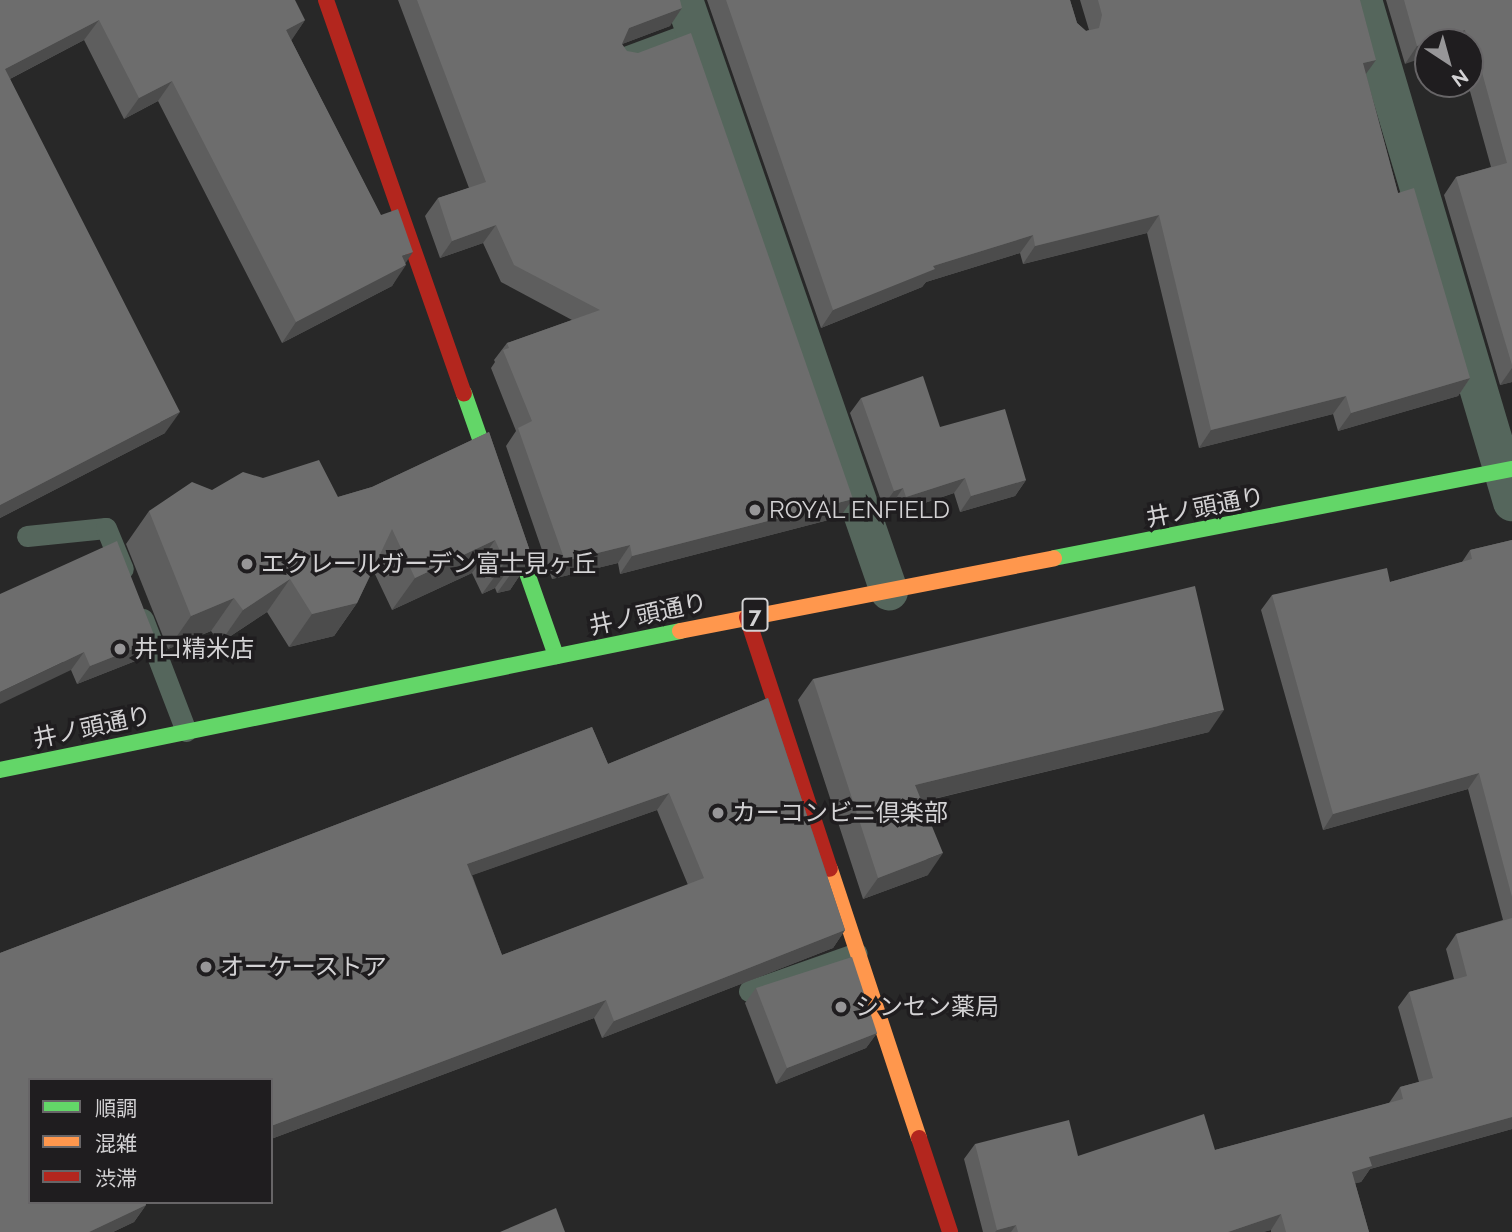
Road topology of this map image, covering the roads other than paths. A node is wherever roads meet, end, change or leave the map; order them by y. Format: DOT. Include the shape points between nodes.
graph roads {
  1 [pos="326,0"];
  2 [pos="1363,0"];
  3 [pos="690,15"];
  4 [pos="622,58"];
  5 [pos="1509,480"];
  6 [pos="27,536"];
  7 [pos="888,591"];
  8 [pos="747,617"];
  9 [pos="555,656"];
  10 [pos="186,731"];
  11 [pos="0,770"];
  12 [pos="857,953"];
  13 [pos="749,991"];
  14 [pos="950,1232"];
  1 -- 9 [label="main road"];
  2 -- 5 [label="street"];
  3 -- 4 [label="lane"];
  3 -- 7 [label="street"];
  5 -- 7 [label="main road, 井ノ頭通り / 7"];
  6 -- 10 [label="lane" via="106,528"];
  7 -- 8 [label="main road, 井ノ頭通り / 7"];
  8 -- 9 [label="main road, 井ノ頭通り / 7"];
  8 -- 12 [label="main road"];
  9 -- 10 [label="main road, 井ノ頭通り / 7"];
  10 -- 11 [label="main road, 井ノ頭通り / 7"];
  12 -- 13 [label="lane"];
  12 -- 14 [label="main road"];
}
